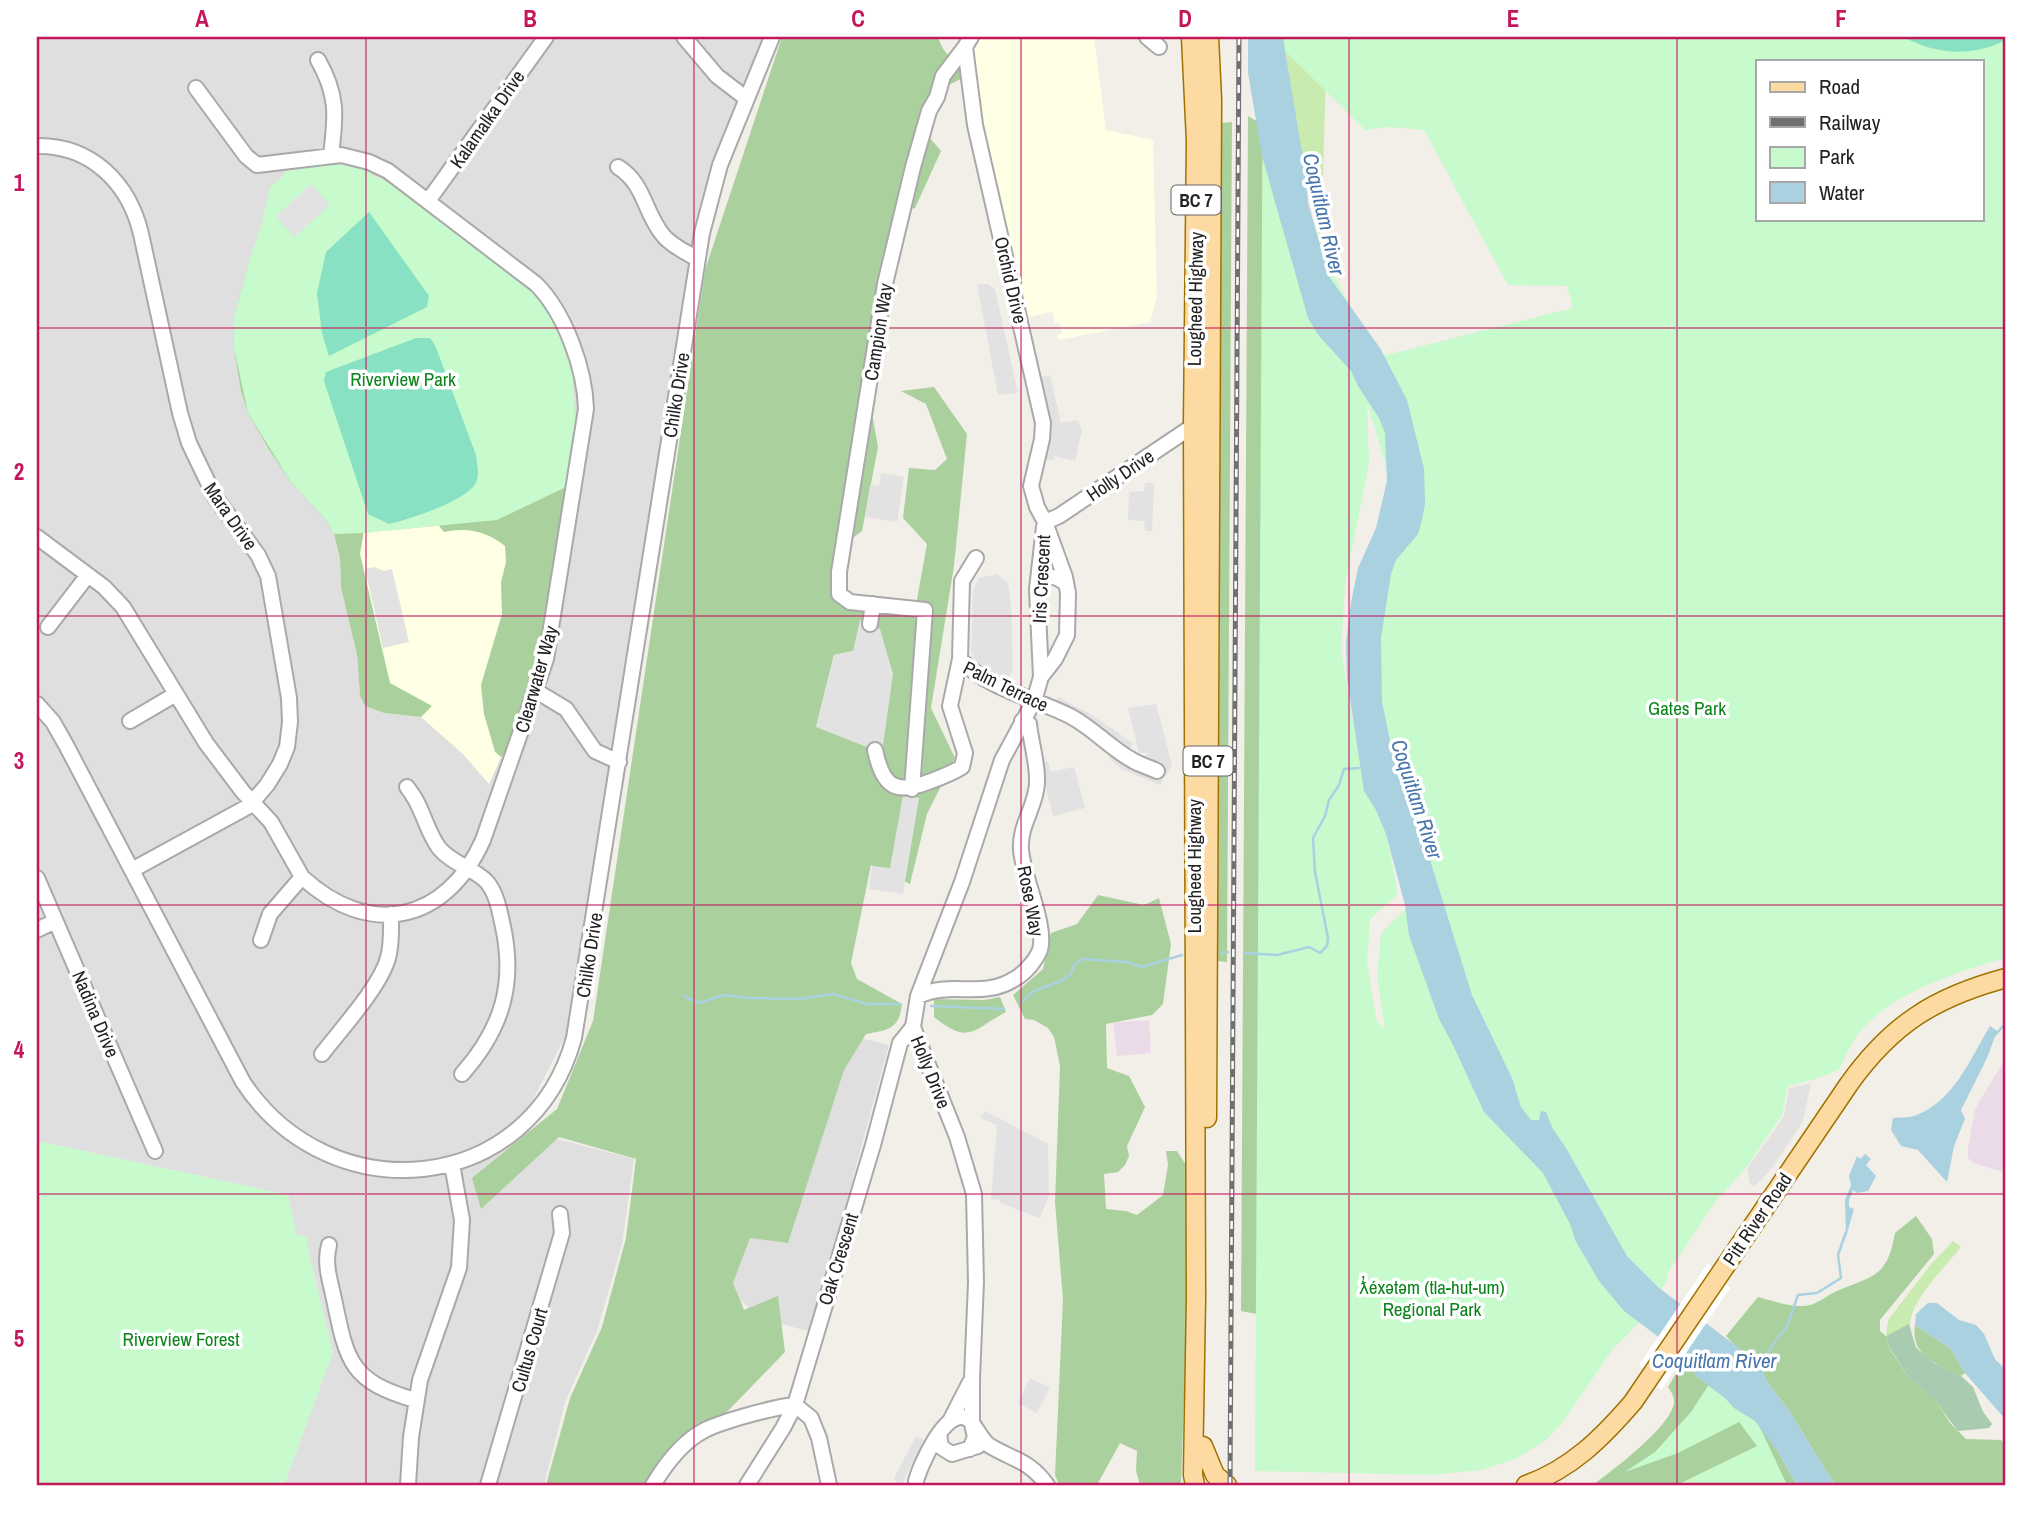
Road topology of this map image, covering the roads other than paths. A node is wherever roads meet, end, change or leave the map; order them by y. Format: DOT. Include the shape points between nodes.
graph roads {
  1 [pos="546,37"];
  2 [pos="684,37"];
  3 [pos="772,37"];
  4 [pos="1147,37"];
  5 [pos="1191,37"];
  6 [pos="1209,37"];
  7 [pos="968,42"];
  8 [pos="1159,47"];
  9 [pos="318,60"];
  10 [pos="196,88"];
  11 [pos="747,99"];
  12 [pos="37,146"];
  13 [pos="331,155"];
  14 [pos="618,167"];
  15 [pos="428,201"];
  16 [pos="697,259"];
  17 [pos="1193,426"];
  18 [pos="1045,522"];
  19 [pos="37,537"];
  20 [pos="976,558"];
  21 [pos="88,575"];
  22 [pos="1066,584"];
  23 [pos="1037,589"];
  24 [pos="873,604"];
  25 [pos="870,624"];
  26 [pos="48,627"];
  27 [pos="1039,647"];
  28 [pos="1060,648"];
  29 [pos="960,659"];
  30 [pos="1041,677"];
  31 [pos="536,691"];
  32 [pos="176,694"];
  33 [pos="1034,701"];
  34 [pos="37,705"];
  35 [pos="1022,720"];
  36 [pos="130,721"];
  37 [pos="876,750"];
  38 [pos="619,762"];
  39 [pos="1157,771"];
  40 [pos="407,787"];
  41 [pos="912,789"];
  42 [pos="253,802"];
  43 [pos="467,869"];
  44 [pos="132,870"];
  45 [pos="302,877"];
  46 [pos="37,878"];
  47 [pos="391,914"];
  48 [pos="55,921"];
  49 [pos="37,930"];
  50 [pos="261,940"];
  51 [pos="2006,978"];
  52 [pos="918,996"];
  53 [pos="913,1027"];
  54 [pos="322,1054"];
  55 [pos="462,1074"];
  56 [pos="155,1151"];
  57 [pos="452,1164"];
  58 [pos="561,1213"];
  59 [pos="329,1245"];
  60 [pos="972,1378"];
  61 [pos="415,1401"];
  62 [pos="795,1405"];
  63 [pos="950,1421"];
  64 [pos="972,1424"];
  65 [pos="939,1434"];
  66 [pos="988,1445"];
  67 [pos="1203,1446"];
  68 [pos="970,1449"];
  69 [pos="946,1452"];
  70 [pos="914,1483"];
  71 [pos="408,1485"];
  72 [pos="488,1485"];
  73 [pos="653,1485"];
  74 [pos="747,1485"];
  75 [pos="829,1485"];
  76 [pos="1047,1485"];
  77 [pos="1198,1485"];
  78 [pos="1227,1485"];
  79 [pos="1526,1485"];
  1 -- 15 [label="street, Kalamalka Drive"];
  2 -- 11 [label="street" via="717,76"];
  3 -- 11 [label="street, Chilko Drive"];
  4 -- 8 [label="street"];
  5 -- 17 [label="main road, Lougheed Highway / BC 7" via="1196,141"];
  6 -- 67 [label="main road, Lougheed Highway / BC 7" via="1212,220"];
  7 -- 18 [label="street, Orchid Drive" via="975,125 1043,423 1031,486"];
  7 -- 24 [label="street, Campion Way" via="943,76 929,111 885,284 839,572 839,594 850,602"];
  9 -- 13 [label="street" via="334,98"];
  10 -- 13 [label="street, Clearwater Way" via="254,163"];
  11 -- 16 [label="street, Chilko Drive" via="711,193"];
  12 -- 42 [label="street, Mara Drive" via="61,148 94,162 113,177 132,204 189,443 215,497 268,576 290,728 280,764"];
  13 -- 15 [label="street, Clearwater Way" via="382,167"];
  14 -- 16 [label="street" via="638,184 662,234"];
  15 -- 31 [label="street, Clearwater Way" via="527,276 551,300 565,327 585,390 585,422 555,614"];
  16 -- 38 [label="street, Chilko Drive"];
  17 -- 18 [label="street, Holly Drive"];
  17 -- 77 [label="main road, Lougheed Highway / BC 7"];
  18 -- 22 [label="street, Iris Crescent"];
  18 -- 23 [label="street, Iris Crescent"];
  19 -- 21 [label="street, Clearwater Way"];
  20 -- 29 [label="street" via="961,581"];
  21 -- 26 [label="street"];
  21 -- 32 [label="street, Clearwater Way" via="123,607"];
  22 -- 23 [label="street" via="1052,576"];
  22 -- 28 [label="street, Iris Crescent" via="1067,635"];
  23 -- 27 [label="street, Iris Crescent"];
  24 -- 25 [label="street"];
  24 -- 41 [label="street, Campion Way" via="925,611"];
  27 -- 28 [label="street" via="1043,654"];
  27 -- 30 [label="street, Iris Crescent"];
  28 -- 30 [label="street, Iris Crescent"];
  29 -- 33 [label="street, Palm Terrace" via="968,668"];
  29 -- 41 [label="street, Palm Terrace" via="950,706 965,760 952,774"];
  30 -- 33 [label="street, Iris Crescent"];
  31 -- 38 [label="street" via="566,709 595,751"];
  31 -- 43 [label="street, Clearwater Way" via="483,840"];
  32 -- 36 [label="street"];
  32 -- 42 [label="street, Clearwater Way" via="206,743"];
  33 -- 35 [label="street, Holly Drive"];
  33 -- 39 [label="street, Palm Terrace" via="1069,716 1132,760"];
  34 -- 44 [label="street, Chilko Drive" via="62,737"];
  35 -- 52 [label="street, Holly Drive" via="1002,760"];
  35 -- 52 [label="street, Rose Way" via="1028,724 1037,783 1021,831 1021,853 1040,928 1040,949 1029,967 1004,986 992,990 943,988"];
  37 -- 41 [label="street" via="878,765 892,785"];
  38 -- 57 [label="street, Chilko Drive" via="579,1014 561,1075 521,1127 478,1155"];
  40 -- 43 [label="street" via="419,801 437,845"];
  42 -- 44 [label="street, Mara Drive" via="239,814"];
  42 -- 45 [label="street, Clearwater Way" via="271,822"];
  43 -- 47 [label="street, Clearwater Way" via="457,884 433,902"];
  43 -- 55 [label="street" via="484,879 494,894 509,961 495,1026"];
  44 -- 57 [label="street, Chilko Drive" via="238,1072 273,1118 308,1144 356,1164 398,1171"];
  45 -- 47 [label="street, Clearwater Way" via="345,907"];
  45 -- 50 [label="street" via="270,914"];
  46 -- 48 [label="street, Nadina Drive"];
  47 -- 54 [label="street" via="386,964"];
  48 -- 49 [label="street"];
  48 -- 56 [label="street, Nadina Drive"];
  51 -- 79 [label="main road, Pitt River Road" via="1932,1005 1876,1049 1633,1402 1602,1438 1571,1463"];
  52 -- 53 [label="street, Holly Drive"];
  53 -- 60 [label="street, Holly Drive" via="957,1137 974,1194"];
  53 -- 62 [label="street, Oak Crescent" via="900,1043"];
  57 -- 61 [label="street" via="462,1220 459,1268"];
  58 -- 72 [label="street, Cultus Court" via="562,1233"];
  59 -- 61 [label="street" via="325,1261 349,1356 377,1387"];
  60 -- 63 [label="street, Holly Drive"];
  60 -- 64 [label="street, Holly Drive"];
  61 -- 71 [label="street"];
  62 -- 73 [label="street" via="704,1430 668,1461"];
  62 -- 74 [label="street, Oak Crescent"];
  62 -- 75 [label="street" via="811,1419"];
  63 -- 64 [label="street" via="962,1417"];
  63 -- 65 [label="street"];
  64 -- 66 [label="street"];
  64 -- 68 [label="street" via="975,1437"];
  65 -- 69 [label="street"];
  65 -- 70 [label="street"];
  66 -- 68 [label="street"];
  66 -- 76 [label="street" via="1029,1465"];
  67 -- 77 [label="main road, Lougheed Highway / BC 7"];
  67 -- 78 [label="main road" via="1215,1475"];
  68 -- 69 [label="street" via="959,1454"];
  69 -- 70 [label="street"];
}
